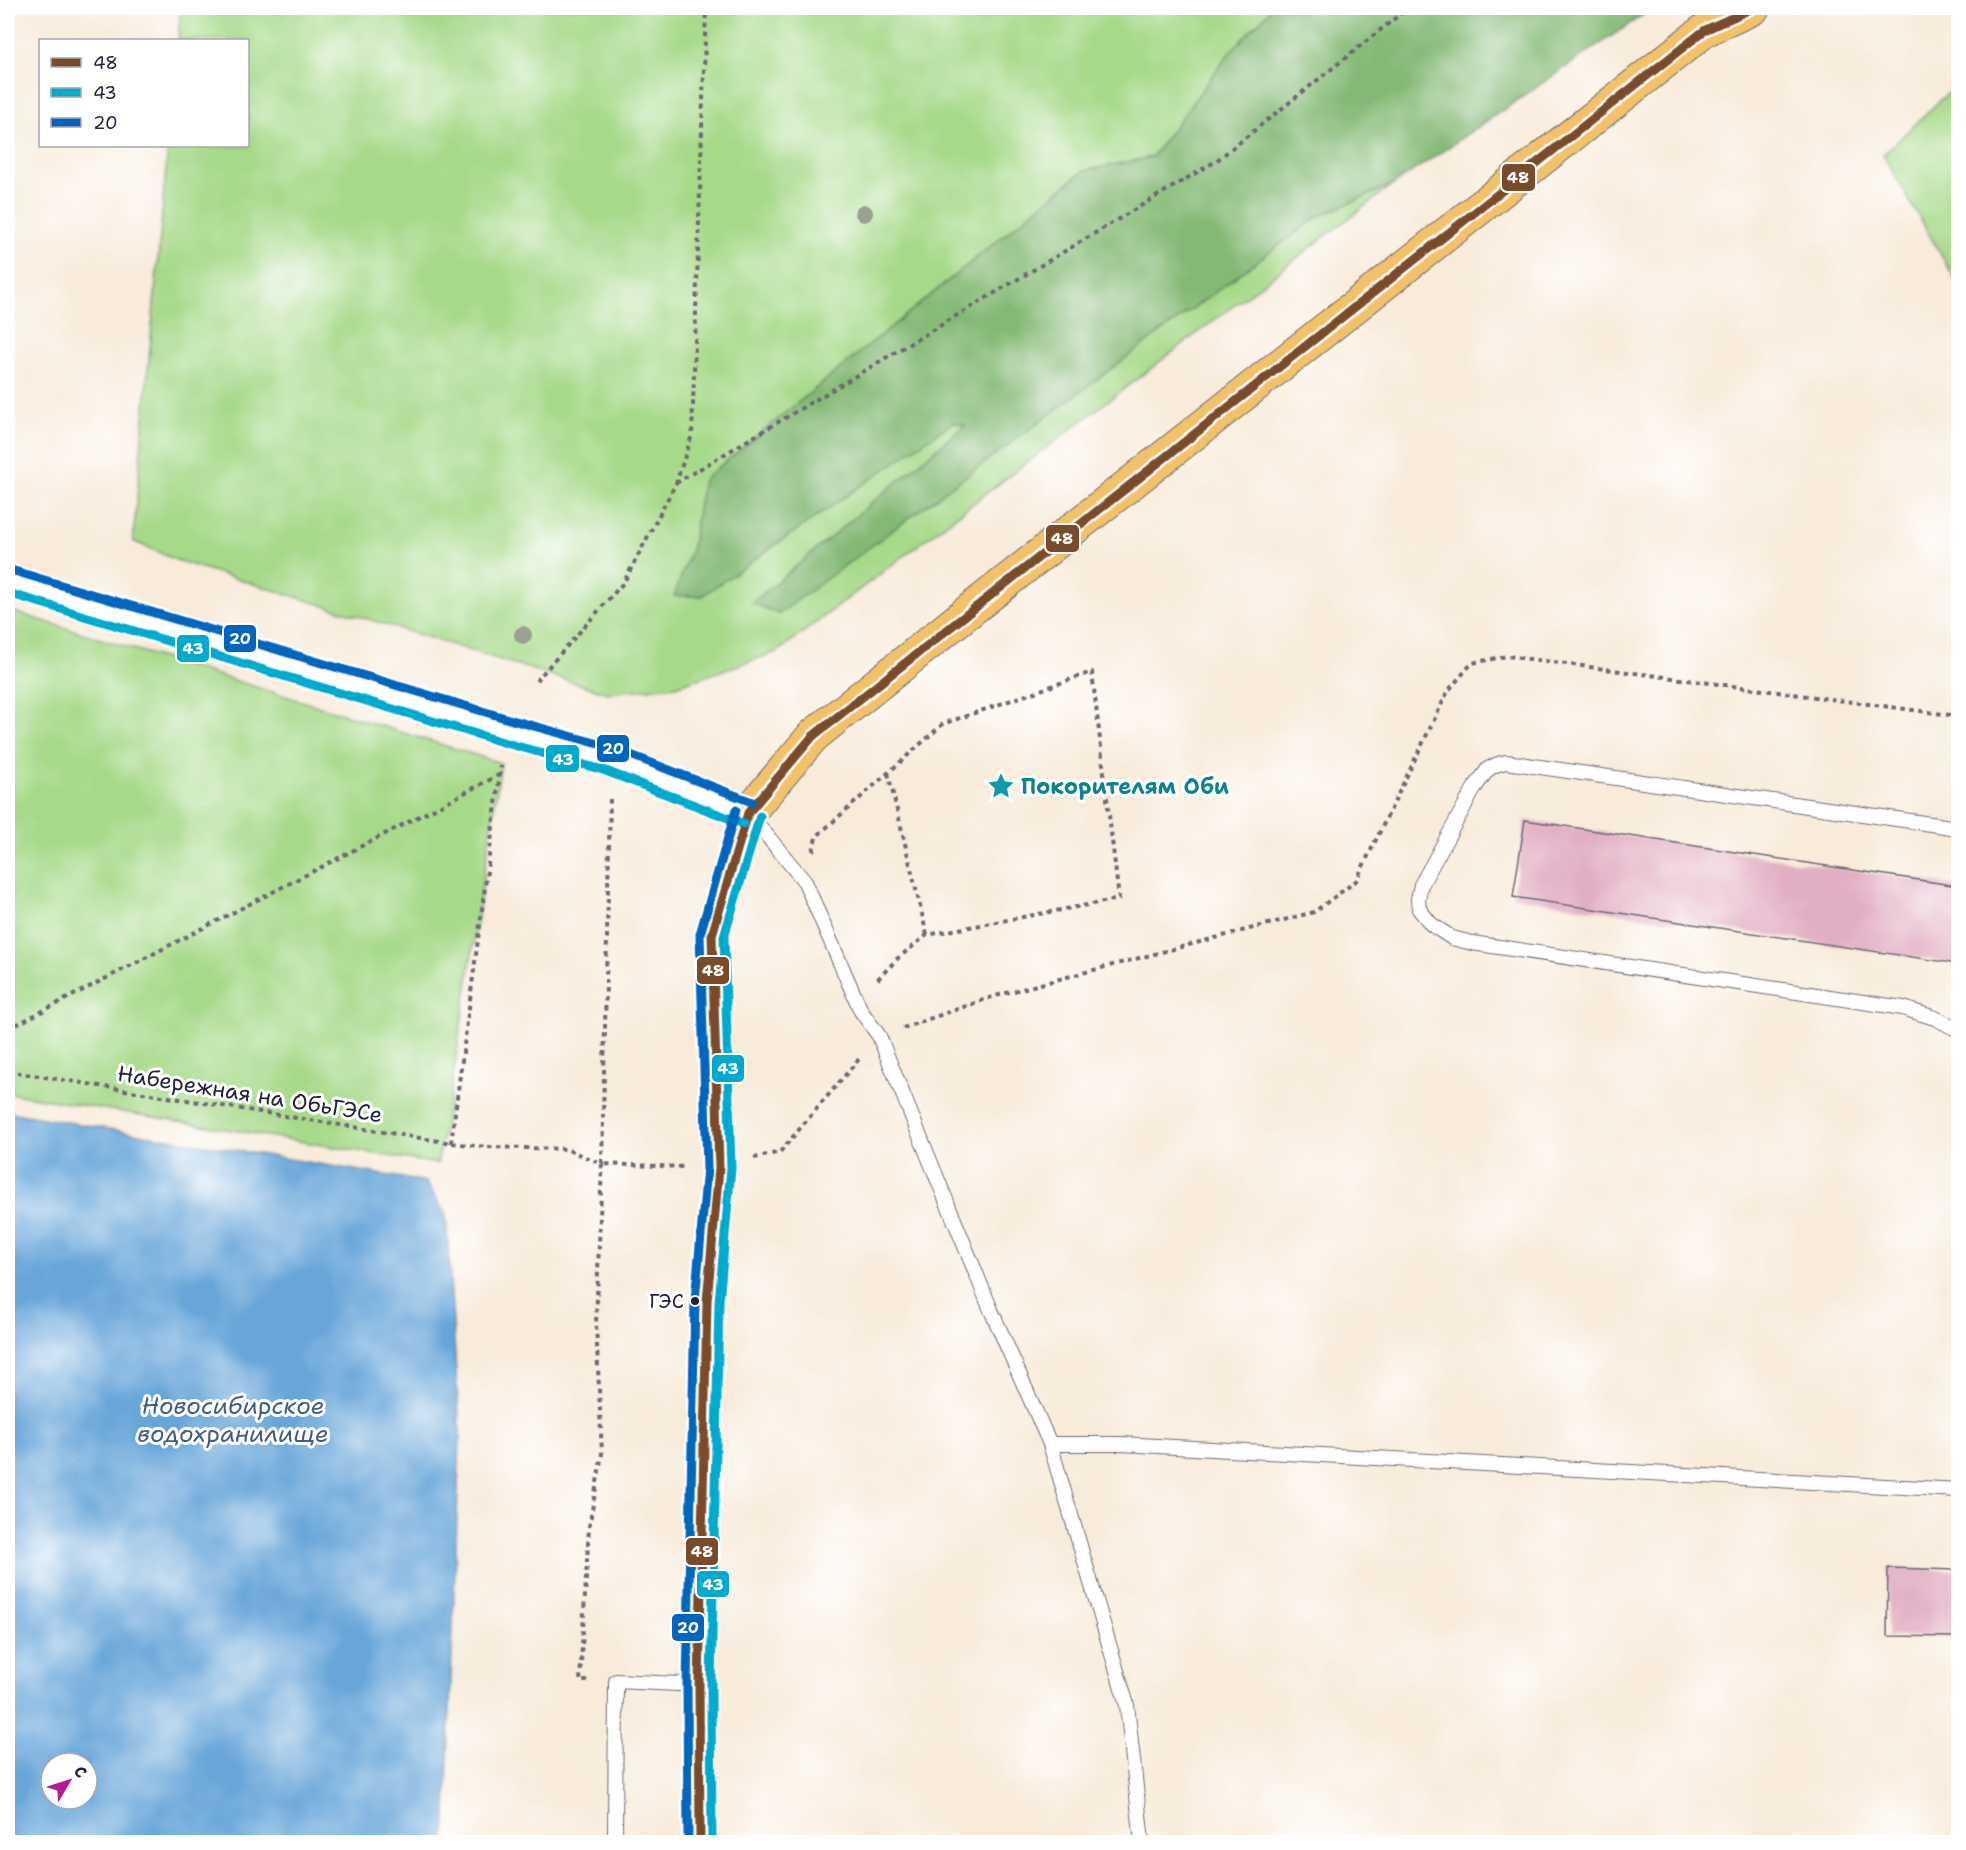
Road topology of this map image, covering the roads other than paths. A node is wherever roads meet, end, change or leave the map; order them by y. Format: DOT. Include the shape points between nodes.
graph roads {
  1 [pos="1753,8"];
  2 [pos="8,581"];
  3 [pos="748,813"];
  4 [pos="1959,828"];
  5 [pos="1959,1030"];
  6 [pos="1050,1444"];
  7 [pos="1959,1490"];
  8 [pos="699,1685"];
  9 [pos="615,1842"];
  10 [pos="699,1842"];
  11 [pos="1142,1842"];
  1 -- 3 [label="highway" via="1705,30 955,622 813,736"];
  2 -- 3 [label="street" via="607,759"];
  3 -- 6 [label="lane" via="805,882 856,1001 879,1036"];
  3 -- 8 [label="highway" via="712,935 719,1168 706,1301"];
  4 -- 5 [label="lane" via="1506,762 1488,769 1475,787 1421,885 1418,898 1419,909 1431,924 1452,938 1472,943 1903,1008"];
  6 -- 7 [label="lane" via="1121,1444"];
  6 -- 11 [label="lane" via="1127,1705"];
  8 -- 9 [label="lane" via="616,1681"];
  8 -- 10 [label="highway"];
}
